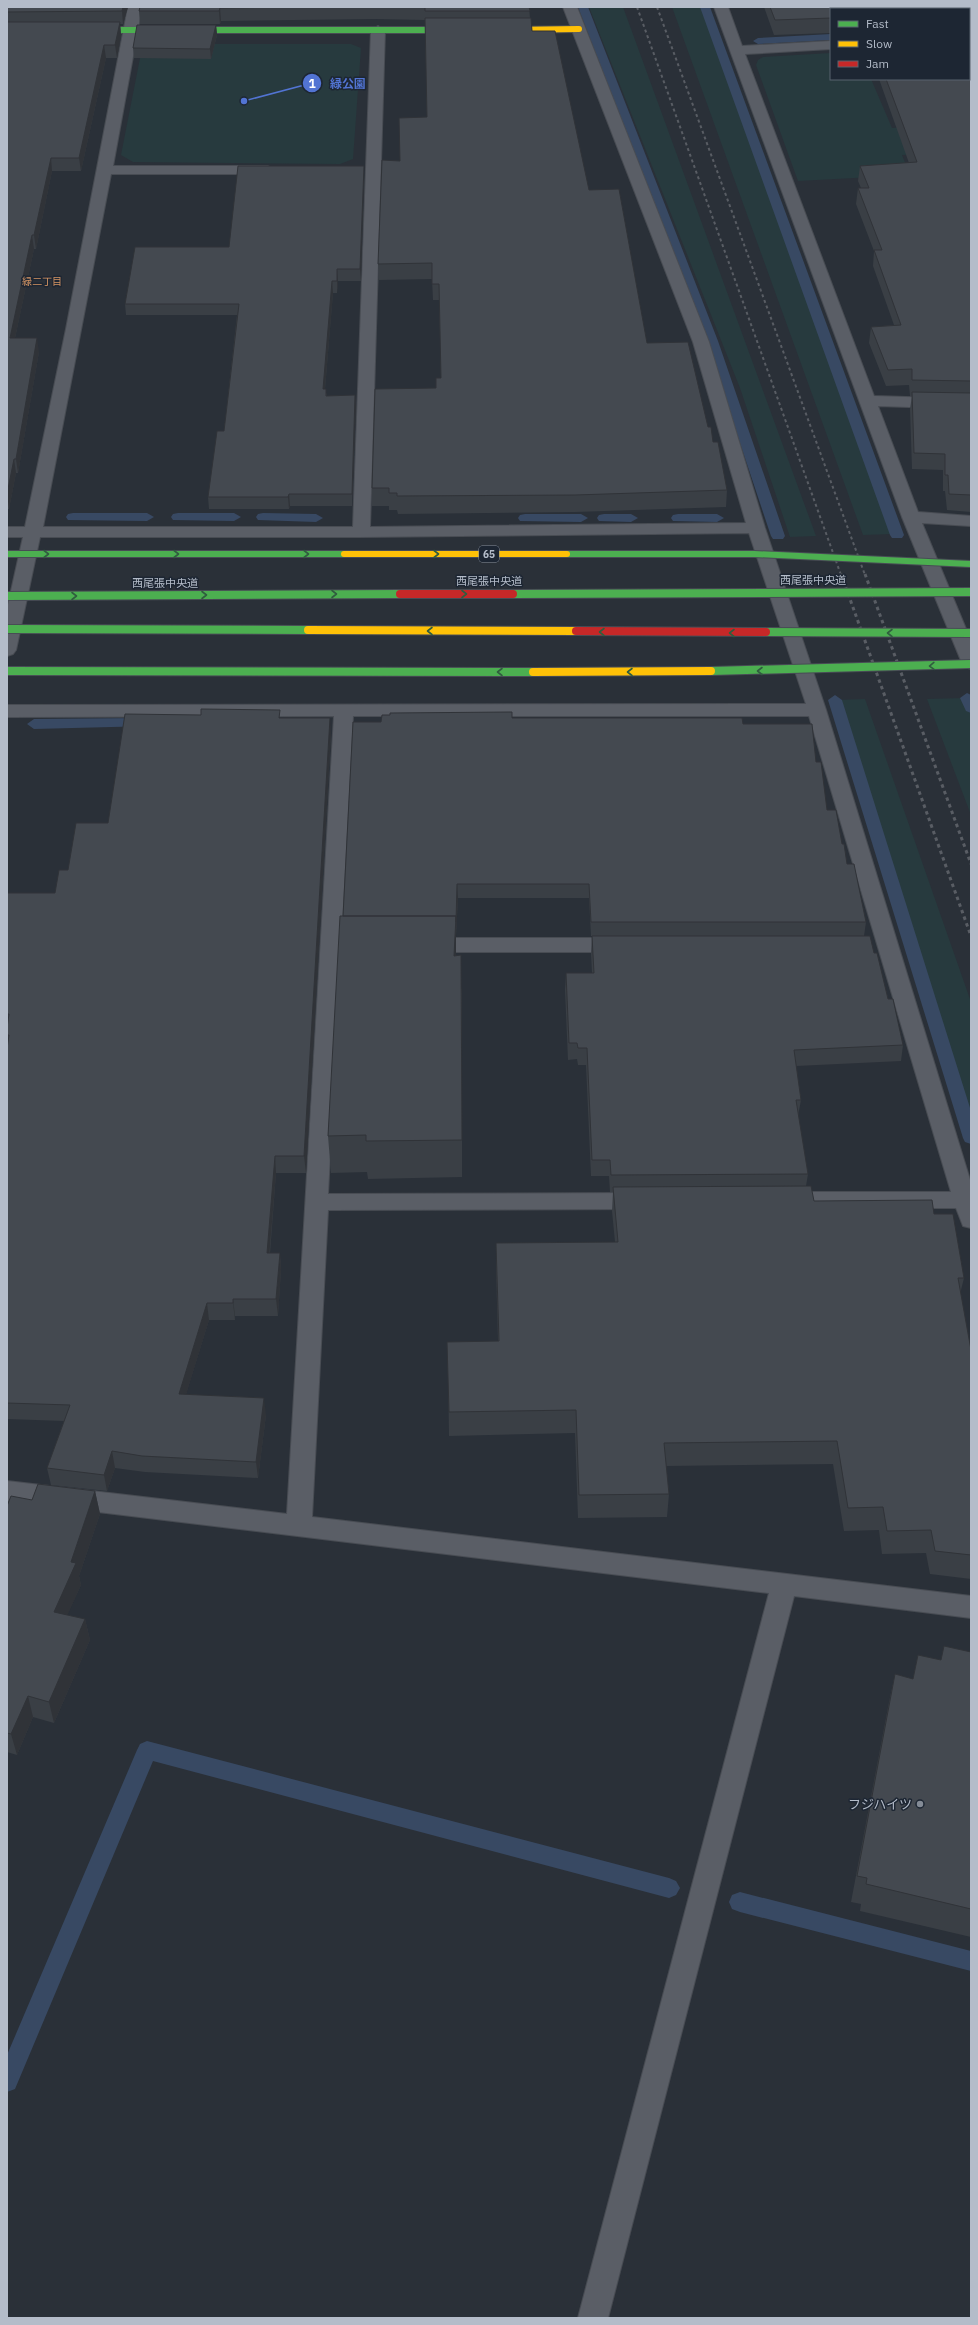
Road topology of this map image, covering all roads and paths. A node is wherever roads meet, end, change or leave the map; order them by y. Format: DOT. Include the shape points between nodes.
graph roads {
  1 [pos="136,7"];
  2 [pos="570,7"];
  3 [pos="721,7"];
  4 [pos="579,29"];
  5 [pos="77,30"];
  6 [pos="131,30"];
  7 [pos="378,30"];
  8 [pos="463,30"];
  9 [pos="494,30"];
  10 [pos="830,46"];
  11 [pos="737,50"];
  12 [pos="105,170"];
  13 [pos="279,170"];
  14 [pos="358,170"];
  15 [pos="373,170"];
  16 [pos="868,401"];
  17 [pos="971,404"];
  18 [pos="911,517"];
  19 [pos="971,521"];
  20 [pos="756,528"];
  21 [pos="7,532"];
  22 [pos="33,532"];
  23 [pos="361,532"];
  24 [pos="7,554"];
  25 [pos="971,564"];
  26 [pos="971,592"];
  27 [pos="7,596"];
  28 [pos="7,629"];
  29 [pos="971,633"];
  30 [pos="7,650"];
  31 [pos="971,664"];
  32 [pos="7,671"];
  33 [pos="817,710"];
  34 [pos="7,711"];
  35 [pos="344,711"];
  36 [pos="642,944"];
  37 [pos="408,945"];
  38 [pos="762,1200"];
  39 [pos="659,1201"];
  40 [pos="317,1202"];
  41 [pos="968,1210"];
  42 [pos="7,1491"];
  43 [pos="299,1526"];
  44 [pos="784,1584"];
  45 [pos="971,1607"];
  46 [pos="593,2318"];
  1 -- 6 [label="street"];
  2 -- 4 [label="street"];
  3 -- 11 [label="street"];
  4 -- 9 [label="main road"];
  4 -- 20 [label="street" via="701,342"];
  5 -- 6 [label="main road"];
  6 -- 7 [label="main road"];
  6 -- 12 [label="street"];
  7 -- 8 [label="main road"];
  7 -- 15 [label="street"];
  10 -- 11 [label="street"];
  11 -- 16 [label="street"];
  12 -- 13 [label="street"];
  12 -- 22 [label="street"];
  14 -- 15 [label="street"];
  15 -- 23 [label="street"];
  16 -- 17 [label="street"];
  16 -- 18 [label="street"];
  18 -- 19 [label="street"];
  18 -- 31 [label="street"];
  20 -- 23 [label="street"];
  20 -- 33 [label="street"];
  21 -- 22 [label="street"];
  22 -- 23 [label="street"];
  22 -- 30 [label="street"];
  24 -- 25 [label="main road, 65, one-way, bridge" via="746,554"];
  27 -- 26 [label="main road, 西尾張中央道, one-way, bridge"];
  29 -- 28 [label="main road, one-way, bridge"];
  31 -- 32 [label="main road, one-way, bridge" via="781,671"];
  33 -- 35 [label="street"];
  33 -- 41 [label="street" via="879,944"];
  34 -- 35 [label="street"];
  35 -- 40 [label="street" via="339,945"];
  36 -- 37 [label="street"];
  38 -- 41 [label="street"];
  39 -- 40 [label="street"];
  40 -- 43 [label="street"];
  42 -- 43 [label="street"];
  43 -- 44 [label="street"];
  44 -- 45 [label="street"];
  44 -- 46 [label="street"];
}
